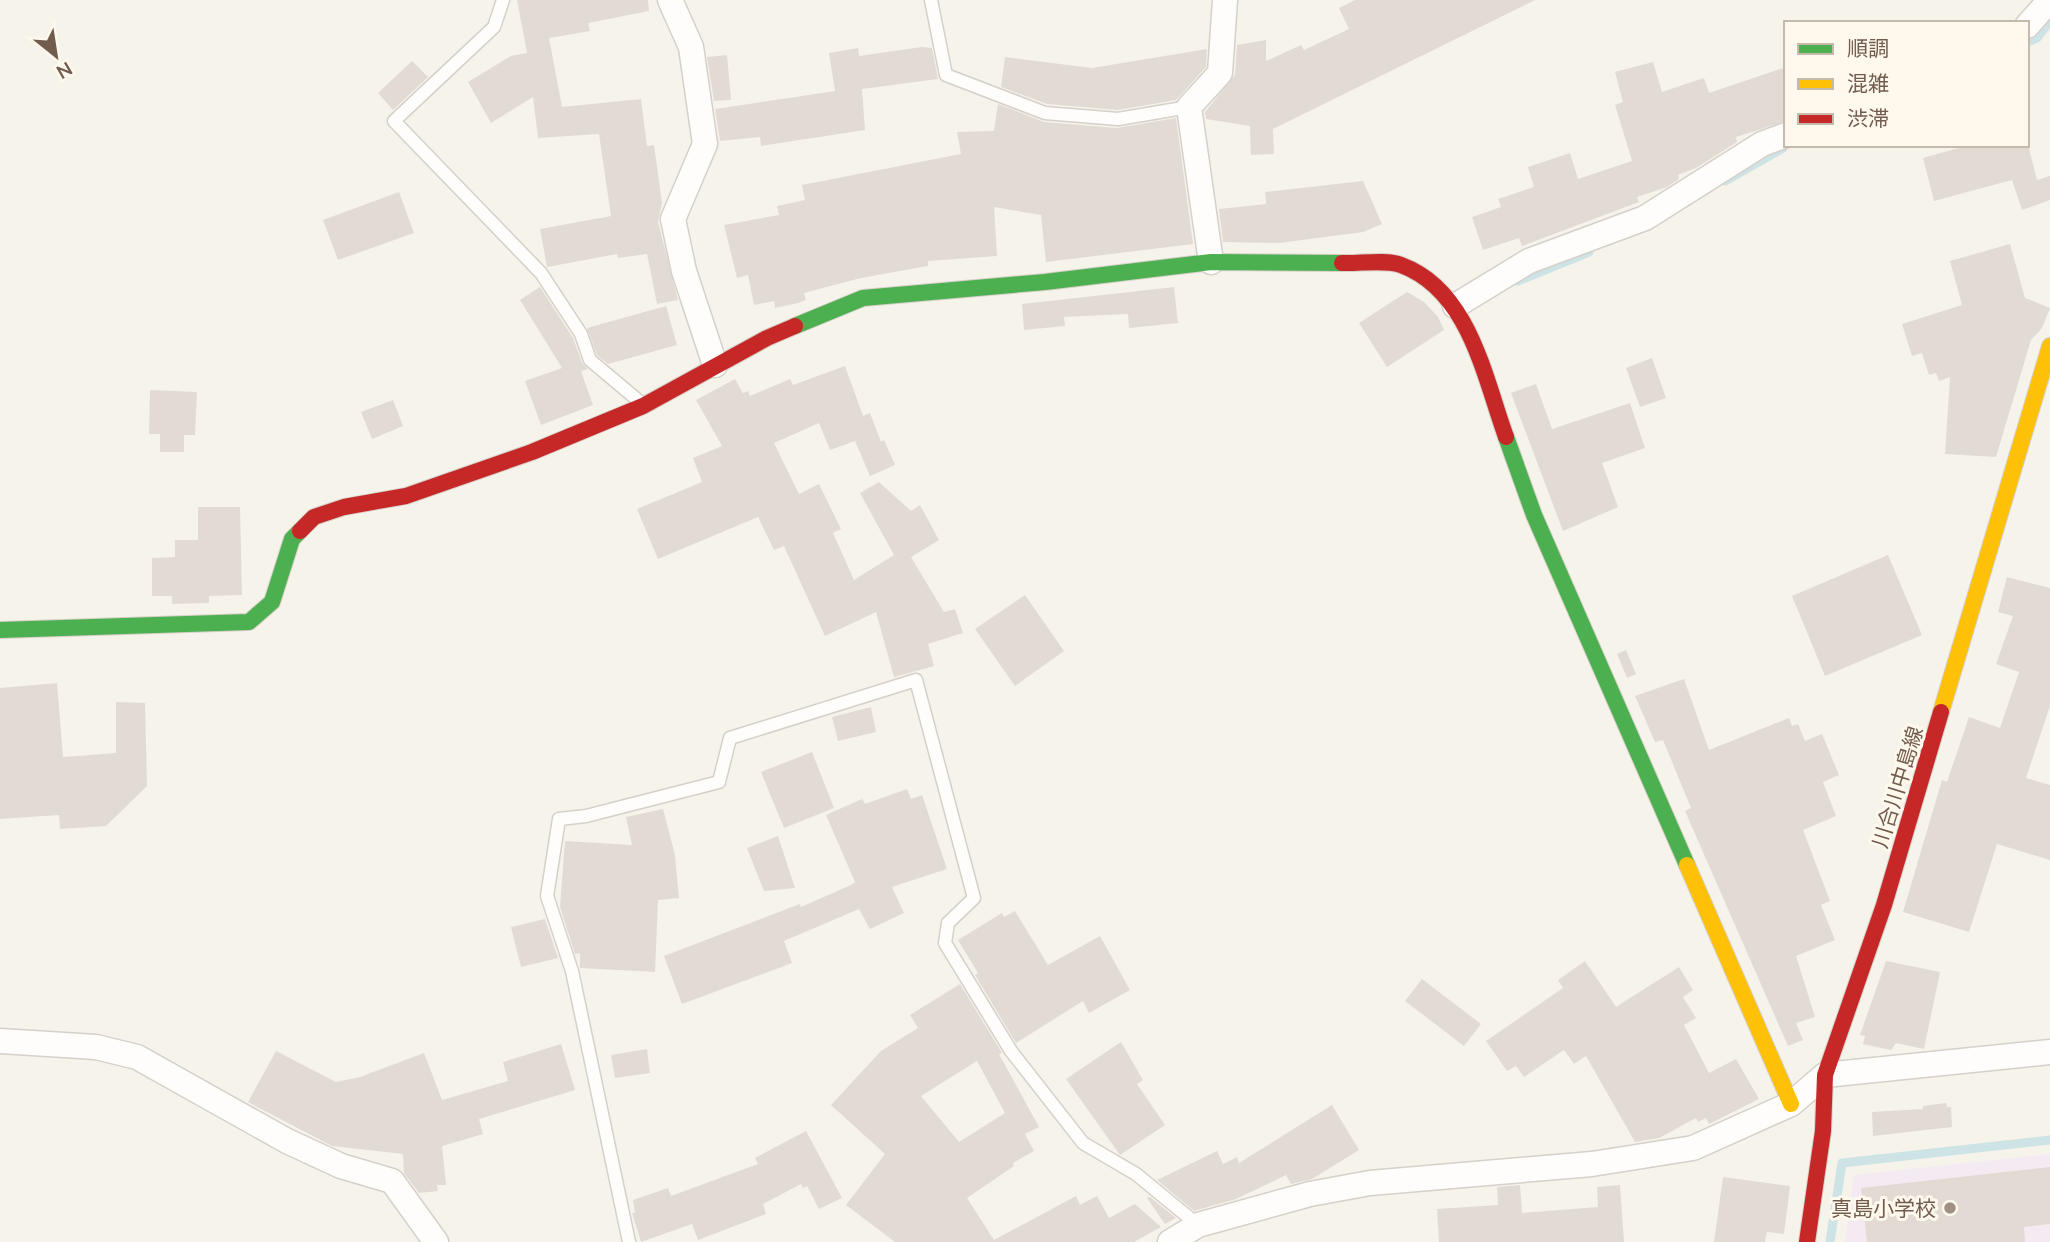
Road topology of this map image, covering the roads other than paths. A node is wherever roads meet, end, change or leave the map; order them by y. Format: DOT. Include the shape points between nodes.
graph roads {
  1 [pos="502,0"];
  2 [pos="670,0"];
  3 [pos="931,0"];
  4 [pos="1225,0"];
  5 [pos="2050,0"];
  6 [pos="2029,24"];
  7 [pos="1189,107"];
  8 [pos="1784,136"];
  9 [pos="1211,262"];
  10 [pos="1455,306"];
  11 [pos="2050,346"];
  12 [pos="715,365"];
  13 [pos="643,406"];
  14 [pos="0,630"];
  15 [pos="0,1041"];
  16 [pos="2050,1052"];
  17 [pos="1825,1075"];
  18 [pos="1791,1104"];
  19 [pos="1198,1224"];
  20 [pos="436,1242"];
  21 [pos="629,1242"];
  22 [pos="1170,1242"];
  23 [pos="1807,1242"];
  1 -- 13 [label="lane" via="494,27 394,121 541,273 581,334 590,360"];
  2 -- 12 [label="street" via="691,47 705,144 673,219 684,271"];
  3 -- 7 [label="lane" via="946,75 1045,113 1118,120"];
  4 -- 7 [label="street" via="1220,73"];
  5 -- 6 [label="street"];
  7 -- 9 [label="street"];
  8 -- 10 [label="street" via="1762,144 1645,218 1529,261"];
  9 -- 10 [label="street" via="1399,264 1437,286"];
  9 -- 12 [label="street" via="863,298"];
  10 -- 18 [label="street" via="1534,515"];
  11 -- 17 [label="street, 川合川中島線" via="1884,905"];
  12 -- 13 [label="street"];
  13 -- 14 [label="street" via="532,452 406,496 314,517 292,539 272,603 249,622"];
  15 -- 20 [label="street" via="137,1056 287,1141 341,1166 393,1181"];
  16 -- 17 [label="street"];
  17 -- 18 [label="street"];
  17 -- 23 [label="street, 川合川中島線" via="1823,1131"];
  18 -- 19 [label="street" via="1693,1147 1592,1164 1370,1182"];
  19 -- 21 [label="lane" via="1136,1174 1083,1143 1012,1051 945,943 948,923 974,898 916,680 730,738 719,782 559,819 547,896 572,971"];
  19 -- 22 [label="street"];
}
